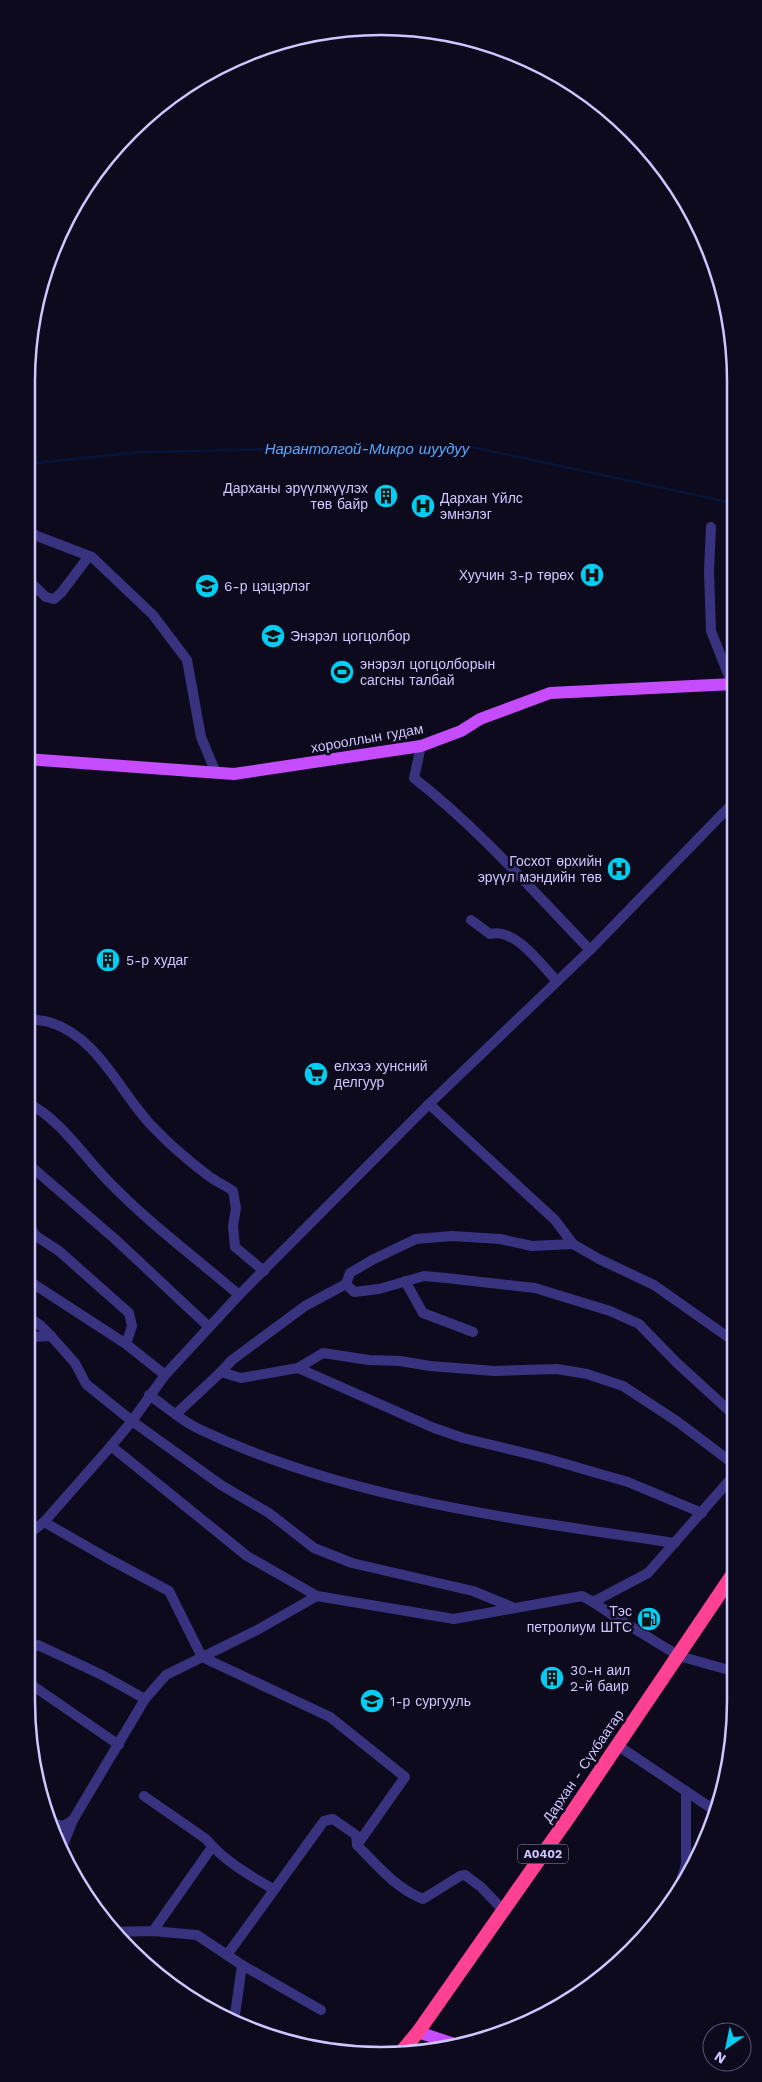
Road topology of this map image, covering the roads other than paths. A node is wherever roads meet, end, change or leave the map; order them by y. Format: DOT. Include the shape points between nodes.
graph roads {
  1 [pos="711,527"];
  2 [pos="35,535"];
  3 [pos="89,556"];
  4 [pos="35,587"];
  5 [pos="727,671"];
  6 [pos="727,684"];
  7 [pos="421,746"];
  8 [pos="35,760"];
  9 [pos="216,773"];
  10 [pos="727,809"];
  11 [pos="471,920"];
  12 [pos="590,950"];
  13 [pos="557,981"];
  14 [pos="35,1020"];
  15 [pos="430,1104"];
  16 [pos="35,1107"];
  17 [pos="35,1170"];
  18 [pos="35,1238"];
  19 [pos="573,1244"];
  20 [pos="264,1271"];
  21 [pos="405,1281"];
  22 [pos="346,1284"];
  23 [pos="35,1286"];
  24 [pos="239,1295"];
  25 [pos="35,1322"];
  26 [pos="209,1327"];
  27 [pos="474,1332"];
  28 [pos="51,1336"];
  29 [pos="727,1336"];
  30 [pos="35,1337"];
  31 [pos="126,1344"];
  32 [pos="298,1368"];
  33 [pos="221,1372"];
  34 [pos="165,1375"];
  35 [pos="149,1395"];
  36 [pos="727,1409"];
  37 [pos="176,1414"];
  38 [pos="132,1421"];
  39 [pos="111,1446"];
  40 [pos="727,1459"];
  41 [pos="727,1483"];
  42 [pos="702,1513"];
  43 [pos="44,1522"];
  44 [pos="35,1529"];
  45 [pos="675,1543"];
  46 [pos="727,1584"];
  47 [pos="317,1596"];
  48 [pos="594,1602"];
  49 [pos="513,1607"];
  50 [pos="35,1646"];
  51 [pos="678,1656"];
  52 [pos="202,1657"];
  53 [pos="727,1670"];
  54 [pos="35,1687"];
  55 [pos="145,1700"];
  56 [pos="119,1745"];
  57 [pos="617,1745"];
  58 [pos="686,1791"];
  59 [pos="144,1796"];
  60 [pos="710,1808"];
  61 [pos="73,1820"];
  62 [pos="58,1825"];
  63 [pos="65,1841"];
  64 [pos="356,1845"];
  65 [pos="212,1847"];
  66 [pos="690,1857"];
  67 [pos="273,1889"];
  68 [pos="503,1910"];
  69 [pos="153,1931"];
  70 [pos="123,1932"];
  71 [pos="227,1955"];
  72 [pos="242,1965"];
  73 [pos="321,2010"];
  74 [pos="235,2014"];
  75 [pos="418,2032"];
  76 [pos="444,2041"];
  77 [pos="409,2046"];
  1 -- 5 [label="street" via="712,631"];
  2 -- 3 [label="street"];
  3 -- 4 [label="street" via="54,599 46,597"];
  3 -- 9 [label="street" via="154,615 187,660 201,737"];
  6 -- 7 [label="main road, хорооллын гудам" via="550,694 480,719 461,731"];
  7 -- 9 [label="main road, хорооллын гудам" via="259,771"];
  7 -- 12 [label="street" via="414,778 472,827"];
  8 -- 9 [label="main road, хорооллын гудам"];
  10 -- 12 [label="street"];
  11 -- 13 [label="street" via="490,934 510,936"];
  12 -- 13 [label="street"];
  13 -- 15 [label="street"];
  14 -- 20 [label="street" via="67,1030 87,1045 150,1125 211,1178 233,1191 235,1247"];
  15 -- 19 [label="street" via="555,1220"];
  15 -- 20 [label="street"];
  16 -- 24 [label="street" via="51,1116 110,1184 179,1247"];
  17 -- 26 [label="street"];
  18 -- 31 [label="street" via="59,1251 128,1313 132,1326"];
  19 -- 22 [label="street" via="532,1246 500,1239 452,1236 416,1239 350,1273"];
  19 -- 29 [label="street" via="654,1285"];
  20 -- 24 [label="street"];
  21 -- 22 [label="street" via="379,1290 354,1292"];
  21 -- 27 [label="street" via="423,1313"];
  21 -- 36 [label="street" via="424,1276 535,1288 610,1311 639,1324"];
  22 -- 33 [label="street" via="304,1306 232,1360"];
  23 -- 31 [label="street"];
  24 -- 26 [label="street"];
  25 -- 28 [label="street"];
  26 -- 34 [label="street"];
  28 -- 30 [label="street"];
  28 -- 38 [label="street" via="75,1363 86,1384"];
  31 -- 34 [label="street"];
  32 -- 33 [label="street" via="242,1378"];
  32 -- 40 [label="street" via="322,1353 430,1366 485,1370 558,1369 587,1374 623,1386"];
  32 -- 42 [label="street" via="434,1428 628,1482"];
  33 -- 37 [label="street"];
  34 -- 35 [label="street"];
  35 -- 37 [label="street"];
  35 -- 38 [label="street"];
  37 -- 45 [label="street" via="197,1428 294,1468 396,1497 479,1514"];
  38 -- 39 [label="street"];
  38 -- 49 [label="street" via="221,1485 269,1513 314,1548 352,1563 473,1591"];
  39 -- 43 [label="street"];
  39 -- 47 [label="street" via="247,1556"];
  41 -- 42 [label="street"];
  42 -- 45 [label="street"];
  43 -- 44 [label="street"];
  43 -- 52 [label="street" via="169,1591"];
  45 -- 48 [label="street" via="648,1573"];
  46 -- 51 [label="highway, Дархан - Сүхбаатар / A0402"];
  47 -- 49 [label="street" via="454,1619"];
  47 -- 52 [label="street"];
  48 -- 49 [label="street" via="582,1596"];
  48 -- 51 [label="street"];
  50 -- 55 [label="street" via="38,1645 102,1675"];
  51 -- 53 [label="street"];
  51 -- 57 [label="highway, Дархан - Сүхбаатар / A0402"];
  52 -- 55 [label="street" via="166,1675"];
  52 -- 64 [label="street" via="330,1717 405,1777"];
  54 -- 56 [label="street"];
  55 -- 56 [label="street"];
  56 -- 61 [label="street"];
  57 -- 58 [label="street"];
  57 -- 68 [label="highway, Дархан - Сүхбаатар / A0402"];
  58 -- 60 [label="street"];
  58 -- 66 [label="street"];
  59 -- 65 [label="street" via="206,1839"];
  61 -- 62 [label="street" via="63,1826"];
  61 -- 63 [label="street"];
  64 -- 67 [label="street" via="356,1835 333,1819 324,1821"];
  64 -- 68 [label="street" via="407,1892 424,1899 465,1875"];
  65 -- 67 [label="street"];
  65 -- 69 [label="street"];
  67 -- 71 [label="street"];
  68 -- 75 [label="highway, Дархан - Сүхбаатар / A0402"];
  69 -- 70 [label="street"];
  69 -- 71 [label="street" via="197,1935"];
  71 -- 72 [label="street"];
  72 -- 73 [label="street"];
  72 -- 74 [label="street"];
  75 -- 76 [label="main road"];
  75 -- 77 [label="highway, Дархан - Сүхбаатар / A0402"];
}
